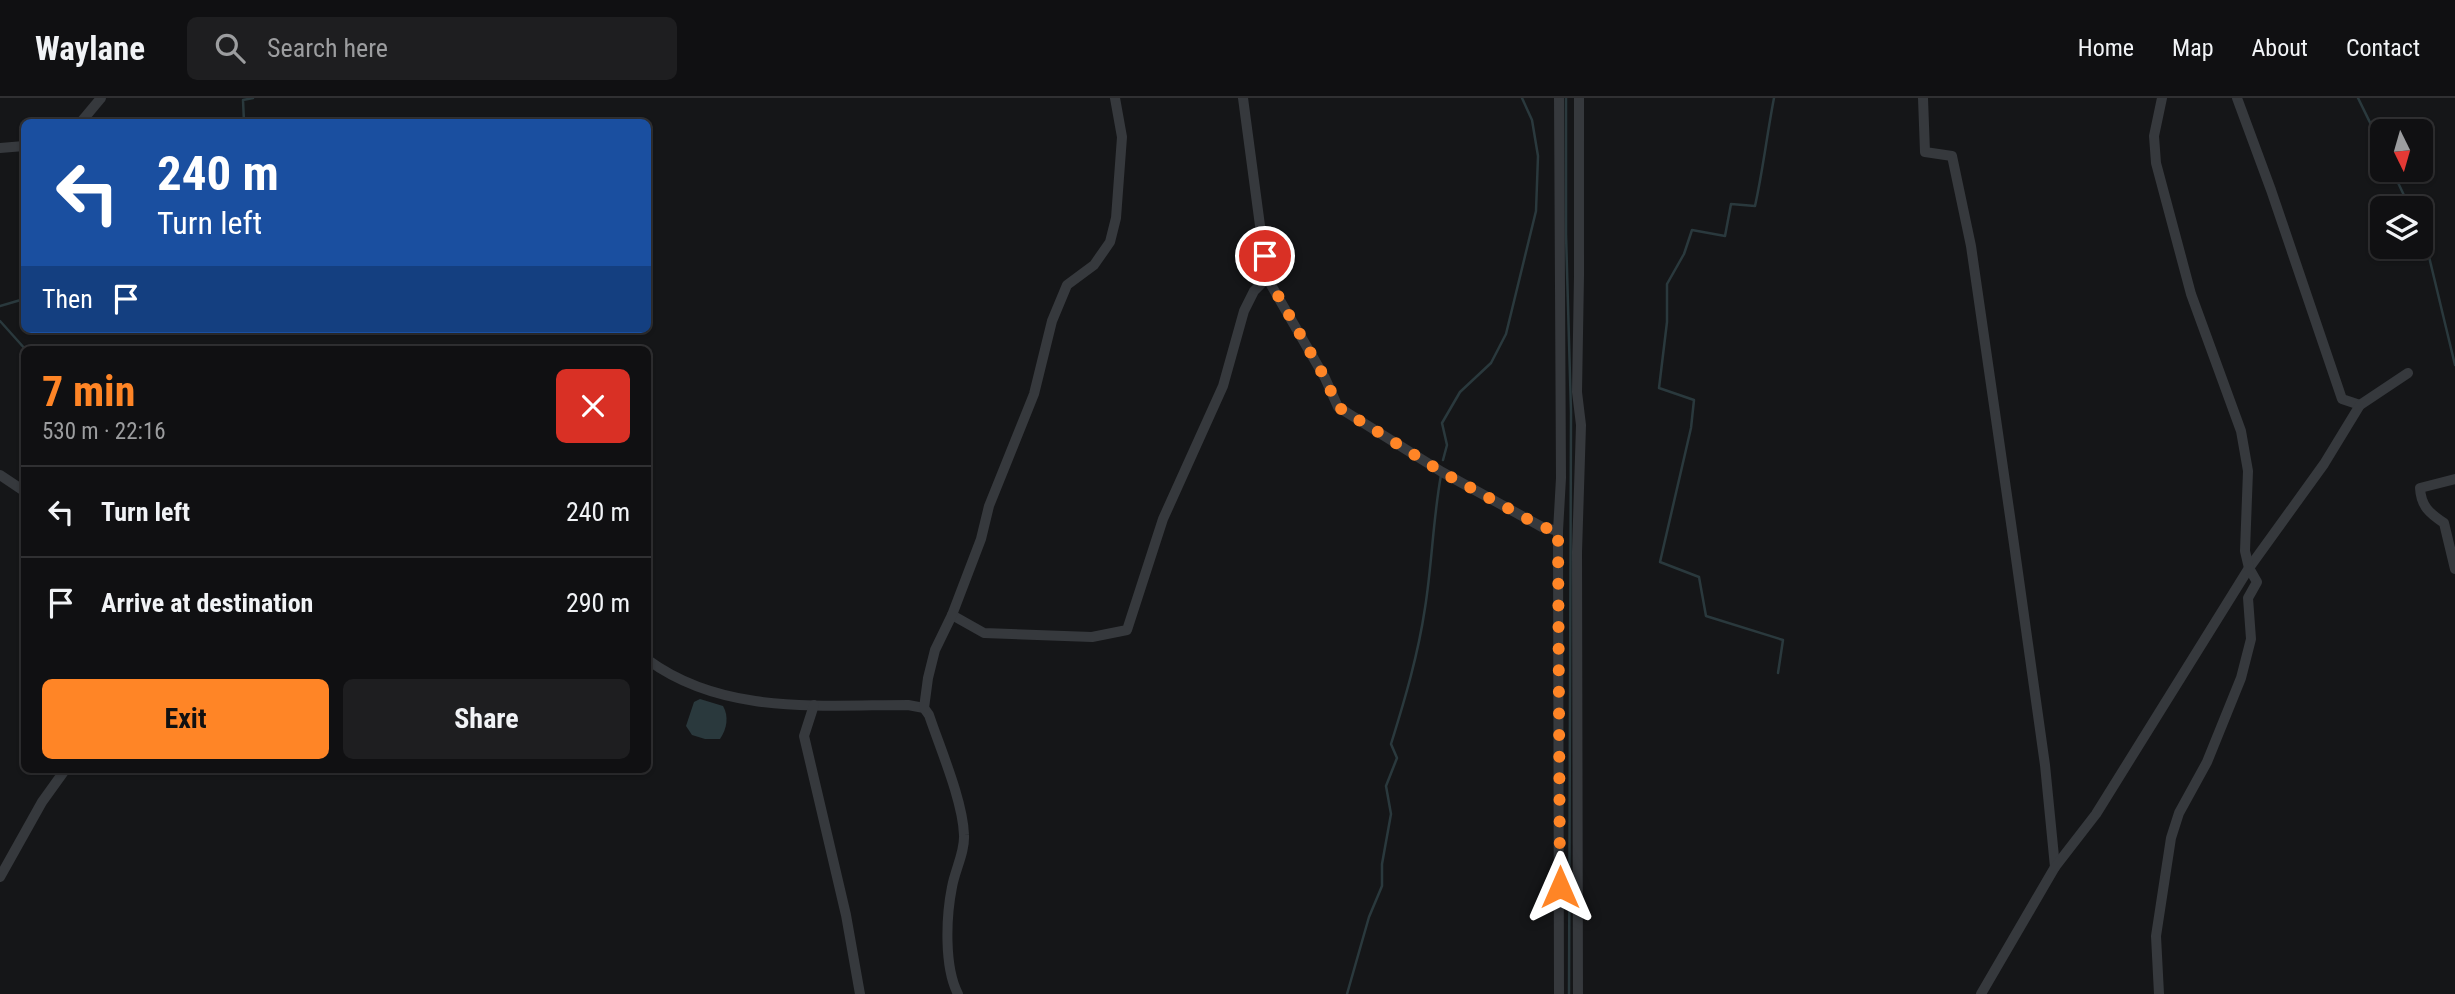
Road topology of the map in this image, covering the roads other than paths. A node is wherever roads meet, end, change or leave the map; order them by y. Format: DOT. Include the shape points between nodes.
graph roads {
  1 [pos="101,98"];
  2 [pos="1115,98"];
  3 [pos="1243,98"];
  4 [pos="1559,98"];
  5 [pos="1579,98"];
  6 [pos="1923,98"];
  7 [pos="2162,98"];
  8 [pos="2237,98"];
  9 [pos="84,119"];
  10 [pos="21,146"];
  11 [pos="0,148"];
  12 [pos="1268,278"];
  13 [pos="2409,373"];
  14 [pos="2360,405"];
  15 [pos="0,475"];
  16 [pos="2455,479"];
  17 [pos="21,489"];
  18 [pos="1558,531"];
  19 [pos="2249,568"];
  20 [pos="2455,569"];
  21 [pos="952,615"];
  22 [pos="651,662"];
  23 [pos="814,705"];
  24 [pos="924,708"];
  25 [pos="63,773"];
  26 [pos="2055,867"];
  27 [pos="0,877"];
  28 [pos="860,994"];
  29 [pos="958,994"];
  30 [pos="1559,994"];
  31 [pos="1578,994"];
  32 [pos="1981,994"];
  33 [pos="2159,994"];
  1 -- 9 [label="street"];
  2 -- 21 [label="street" via="1122,137 1110,242 1094,265 1068,285 1059,303 1034,394"];
  3 -- 12 [label="street"];
  4 -- 18 [label="street"];
  5 -- 31 [label="street"];
  6 -- 26 [label="street" via="1925,152 1952,156 1970,246 2045,765"];
  7 -- 19 [label="street" via="2154,136 2157,163 2191,294 2241,431 2248,471 2245,551"];
  8 -- 14 [label="street" via="2342,399"];
  10 -- 11 [label="street"];
  12 -- 18 [label="street" via="1338,407 1442,472 1542,527"];
  12 -- 21 [label="street" via="1254,290 1244,311 1223,386 1163,519 1127,630 1092,637 984,633"];
  13 -- 14 [label="street"];
  14 -- 19 [label="street"];
  15 -- 17 [label="street"];
  16 -- 20 [label="street" via="2420,488 2426,511 2444,523"];
  18 -- 30 [label="street"];
  19 -- 26 [label="street" via="2096,814"];
  19 -- 33 [label="street" via="2257,582 2248,598 2251,639 2241,678 2171,838 2156,936"];
  21 -- 24 [label="street" via="935,650"];
  22 -- 23 [label="street" via="666,673 737,699"];
  23 -- 24 [label="street"];
  23 -- 28 [label="street" via="804,736"];
  24 -- 29 [label="street" via="957,801 964,837 952,888 947,960"];
  25 -- 27 [label="street"];
  26 -- 32 [label="street"];
}
